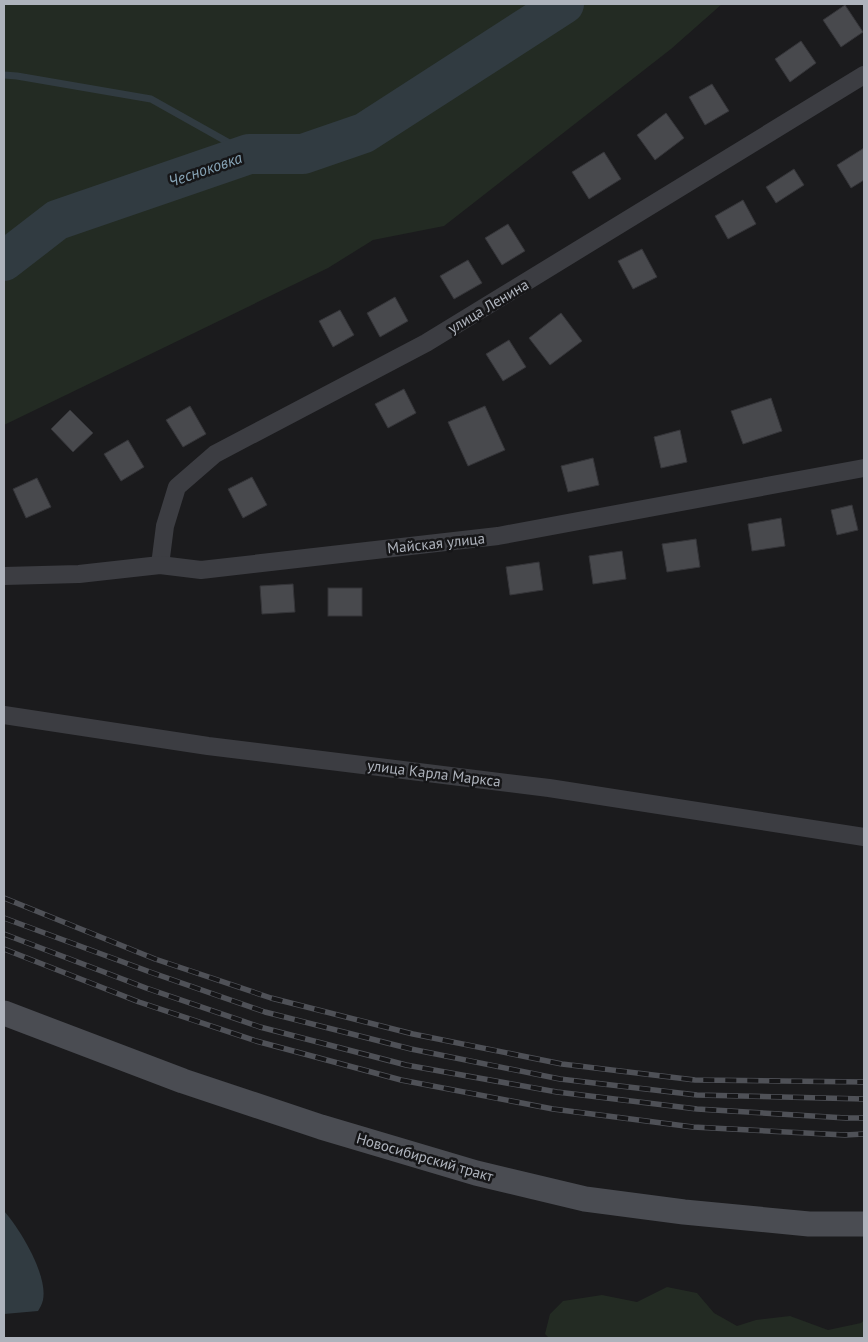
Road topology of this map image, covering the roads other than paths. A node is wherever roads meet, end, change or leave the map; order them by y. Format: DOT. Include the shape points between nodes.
graph roads {
  1 [pos="864,76"];
  2 [pos="864,468"];
  3 [pos="160,565"];
  4 [pos="4,576"];
  5 [pos="4,715"];
  6 [pos="864,837"];
  7 [pos="4,1013"];
  8 [pos="864,1224"];
  1 -- 3 [label="street, улица Ленина" via="426,342 215,454 177,487 165,526"];
  2 -- 3 [label="street, Майская улица" via="498,536 201,570"];
  3 -- 4 [label="street, Майская улица" via="79,574"];
  5 -- 6 [label="street, улица Карла Маркса" via="208,746 548,788"];
  7 -- 8 [label="main road, Новосибирский тракт" via="192,1084 321,1127 485,1175 584,1199 684,1212 809,1224"];
}
